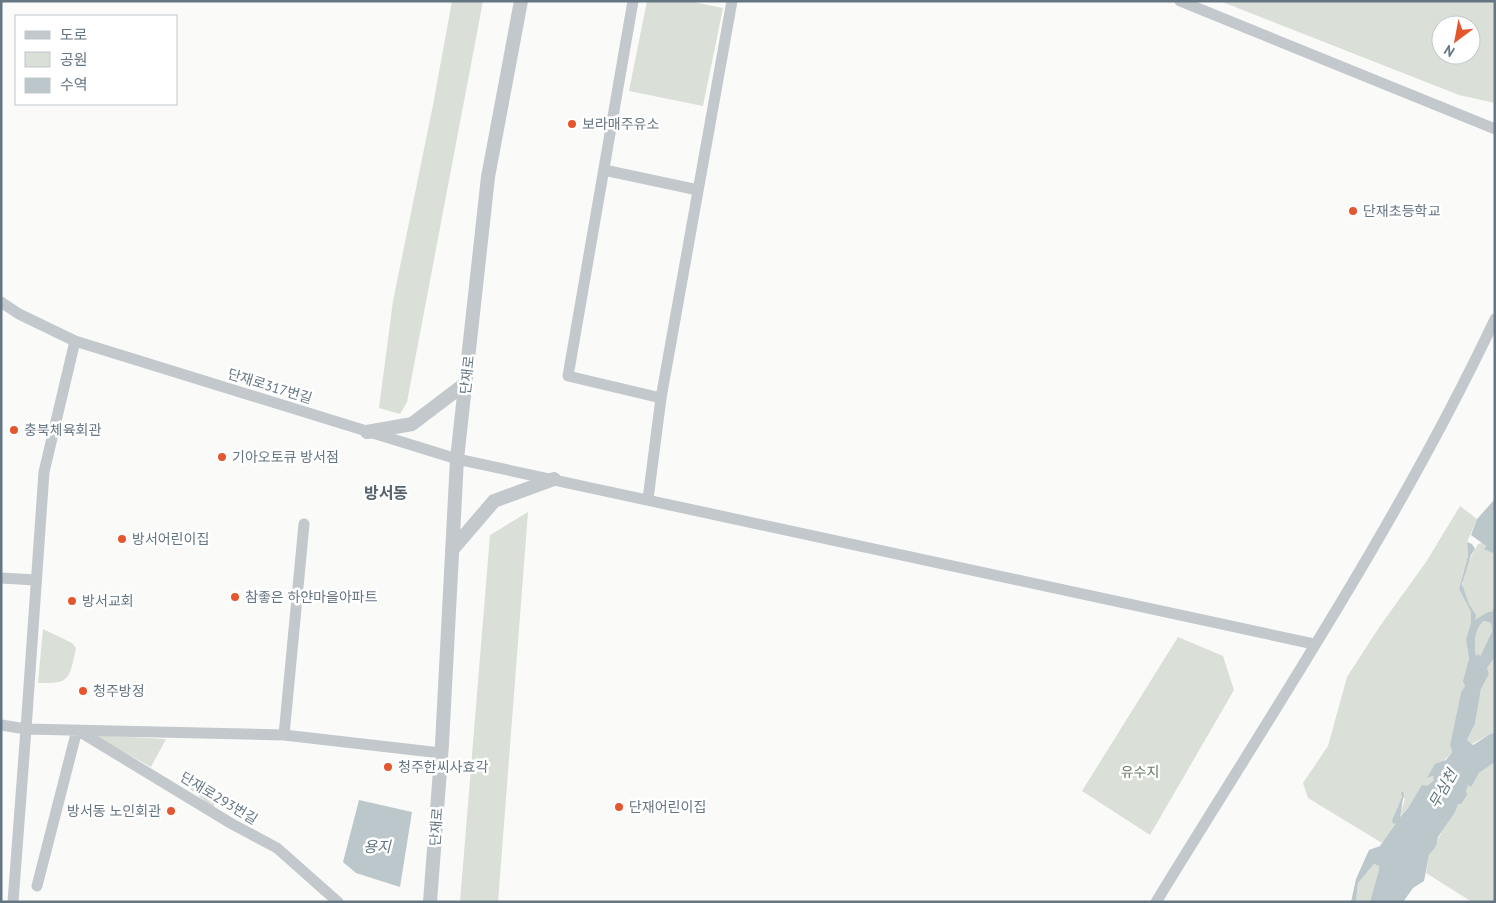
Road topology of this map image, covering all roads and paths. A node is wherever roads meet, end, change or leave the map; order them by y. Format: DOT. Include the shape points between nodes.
graph roads {
  1 [pos="521,1"];
  2 [pos="633,1"];
  3 [pos="732,1"];
  4 [pos="1180,1"];
  5 [pos="1495,129"];
  6 [pos="604,170"];
  7 [pos="698,190"];
  8 [pos="1,302"];
  9 [pos="1495,319"];
  10 [pos="75,341"];
  11 [pos="466,382"];
  12 [pos="662,398"];
  13 [pos="367,432"];
  14 [pos="457,459"];
  15 [pos="554,479"];
  16 [pos="648,499"];
  17 [pos="304,524"];
  18 [pos="452,550"];
  19 [pos="1,578"];
  20 [pos="36,580"];
  21 [pos="1314,644"];
  22 [pos="1,725"];
  23 [pos="26,729"];
  24 [pos="77,730"];
  25 [pos="284,735"];
  26 [pos="441,753"];
  27 [pos="36,886"];
  28 [pos="13,902"];
  29 [pos="338,902"];
  30 [pos="430,902"];
  31 [pos="1156,902"];
  1 -- 11 [label="street, 단재로" via="488,177"];
  2 -- 6 [label="street"];
  3 -- 7 [label="street"];
  4 -- 5 [label="street"];
  6 -- 7 [label="street"];
  6 -- 12 [label="street" via="568,376"];
  7 -- 12 [label="street"];
  8 -- 10 [label="street, 단재로317번길"];
  9 -- 21 [label="street" via="1460,394"];
  10 -- 13 [label="street, 단재로317번길"];
  10 -- 20 [label="street" via="44,472"];
  11 -- 13 [label="street" via="412,424"];
  11 -- 14 [label="street, 단재로"];
  12 -- 16 [label="street"];
  13 -- 14 [label="street, 단재로317번길"];
  14 -- 15 [label="street, 단재로317번길"];
  14 -- 18 [label="street, 단재로"];
  15 -- 16 [label="street, 단재로317번길"];
  15 -- 18 [label="street" via="494,501"];
  16 -- 21 [label="street, 단재로317번길"];
  17 -- 25 [label="street"];
  18 -- 26 [label="street, 단재로"];
  19 -- 20 [label="street"];
  20 -- 23 [label="street"];
  21 -- 31 [label="street"];
  22 -- 23 [label="street"];
  23 -- 24 [label="street"];
  23 -- 28 [label="street"];
  24 -- 25 [label="street"];
  24 -- 27 [label="street"];
  24 -- 29 [label="street, 단재로293번길" via="277,848"];
  25 -- 26 [label="street"];
  26 -- 30 [label="street, 단재로"];
}
